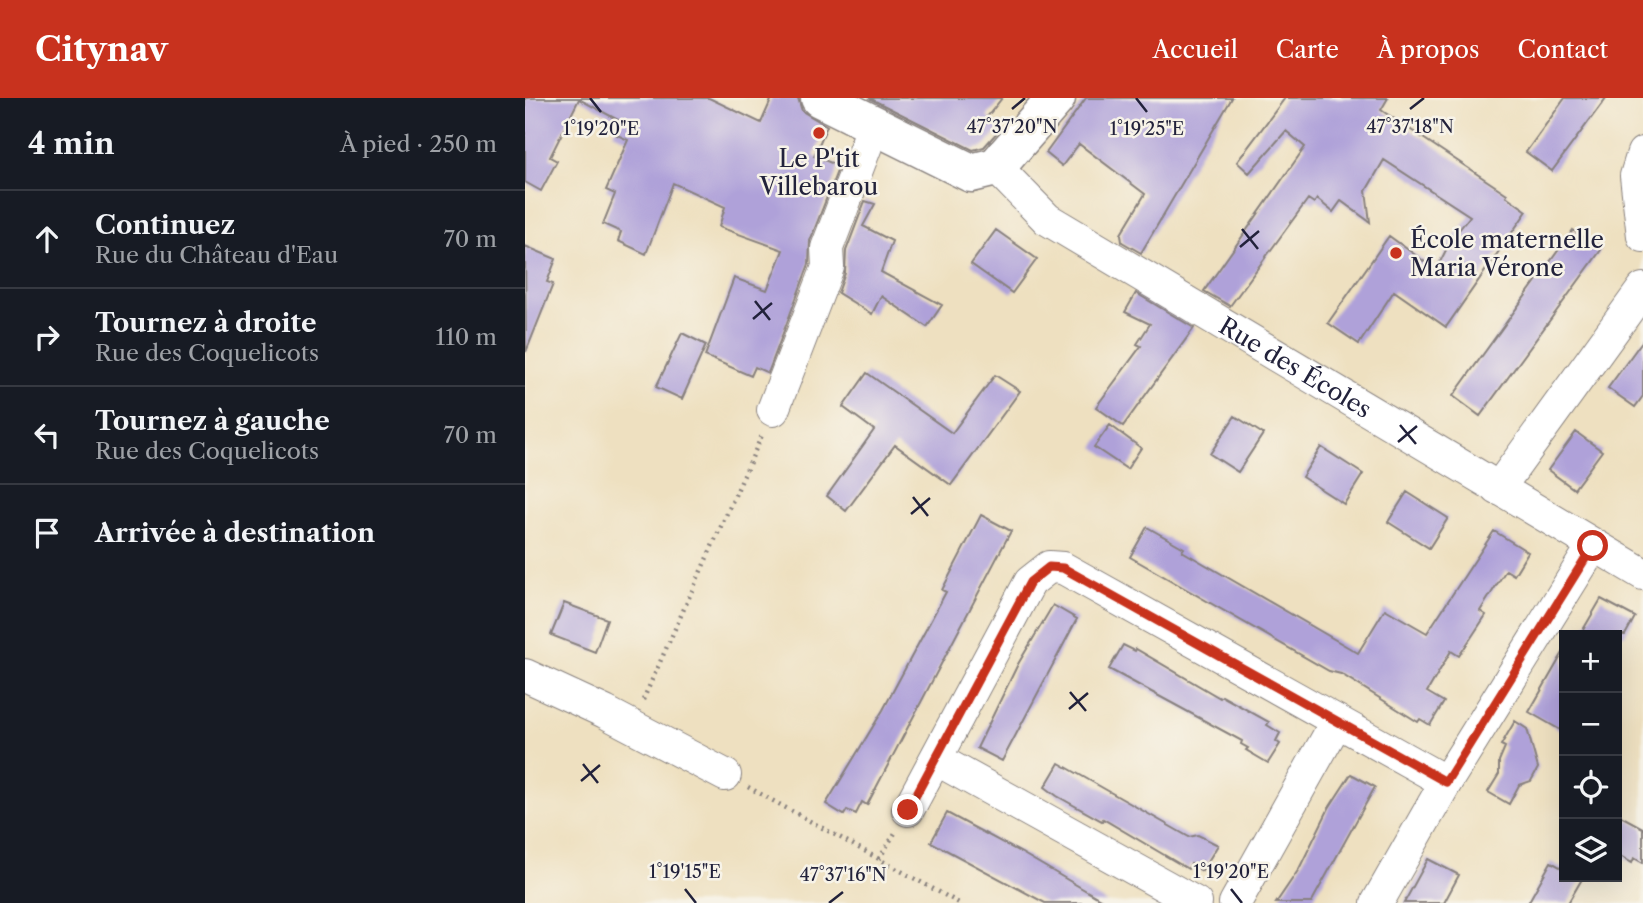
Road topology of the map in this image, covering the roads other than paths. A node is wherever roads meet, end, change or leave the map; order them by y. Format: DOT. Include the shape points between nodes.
graph roads {
  1 [pos="820,98"];
  2 [pos="1056,98"];
  3 [pos="874,125"];
  4 [pos="1643,153"];
  5 [pos="996,167"];
  6 [pos="1643,236"];
  7 [pos="1643,289"];
  8 [pos="773,410"];
  9 [pos="1498,489"];
  10 [pos="1593,546"];
  11 [pos="1643,574"];
  12 [pos="525,675"];
  13 [pos="1337,721"];
  14 [pos="936,759"];
  15 [pos="725,775"];
  16 [pos="1446,782"];
  17 [pos="908,810"];
  18 [pos="1196,903"];
  19 [pos="1235,903"];
  20 [pos="1377,903"];
  1 -- 3 [label="street"];
  2 -- 5 [label="street"];
  3 -- 5 [label="street" via="971,173"];
  3 -- 8 [label="street" via="827,248 828,267"];
  4 -- 6 [label="street" via="1636,176"];
  5 -- 9 [label="street, Rue des Écoles" via="1047,219"];
  7 -- 9 [label="street"];
  9 -- 10 [label="street, Rue des Écoles"];
  10 -- 11 [label="street, Rue des Écoles"];
  10 -- 16 [label="street"];
  12 -- 15 [label="street"];
  13 -- 14 [label="street" via="1063,568 1049,567 1030,582"];
  13 -- 16 [label="street"];
  13 -- 19 [label="street"];
  14 -- 17 [label="street"];
  14 -- 18 [label="street"];
  16 -- 20 [label="street"];
}
